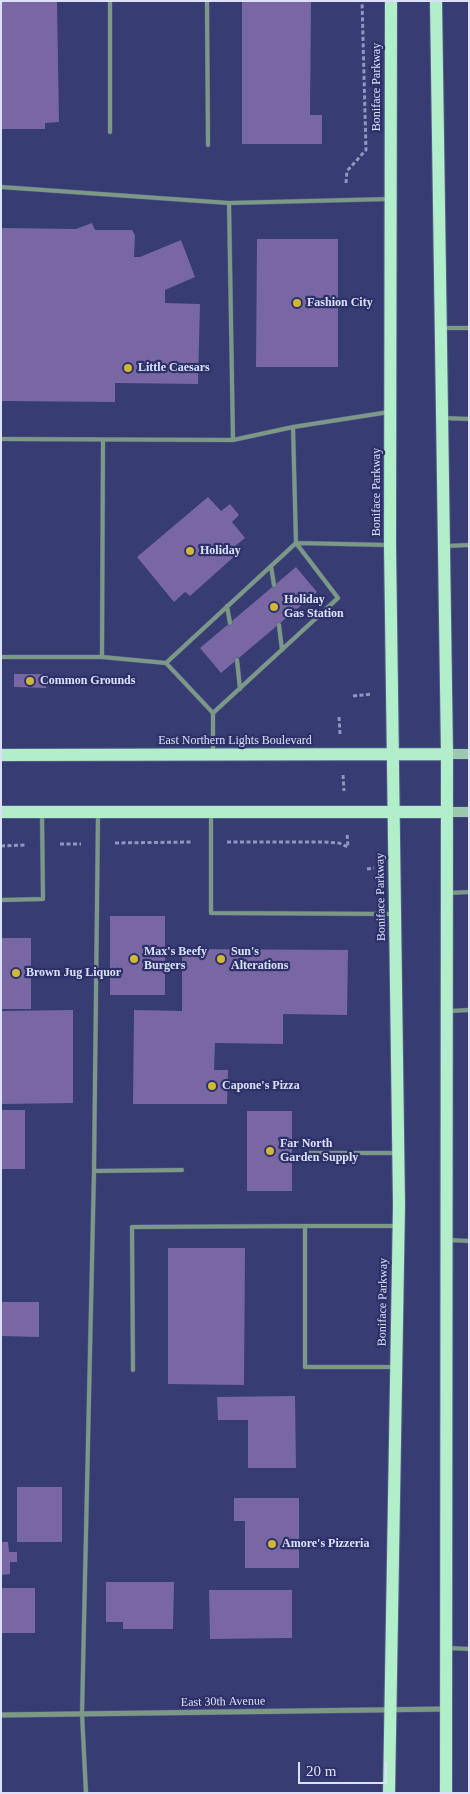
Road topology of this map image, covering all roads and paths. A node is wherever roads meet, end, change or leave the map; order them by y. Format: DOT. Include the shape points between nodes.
graph roads {
  1 [pos="110,1"];
  2 [pos="207,1"];
  3 [pos="362,1"];
  4 [pos="391,1"];
  5 [pos="436,1"];
  6 [pos="110,132"];
  7 [pos="208,145"];
  8 [pos="1,187"];
  9 [pos="391,198"];
  10 [pos="345,200"];
  11 [pos="230,203"];
  12 [pos="441,328"];
  13 [pos="469,328"];
  14 [pos="391,412"];
  15 [pos="442,418"];
  16 [pos="469,418"];
  17 [pos="293,427"];
  18 [pos="1,439"];
  19 [pos="103,440"];
  20 [pos="233,440"];
  21 [pos="296,543"];
  22 [pos="390,545"];
  23 [pos="469,545"];
  24 [pos="445,546"];
  25 [pos="271,566"];
  26 [pos="274,585"];
  27 [pos="227,606"];
  28 [pos="230,623"];
  29 [pos="279,625"];
  30 [pos="282,650"];
  31 [pos="1,657"];
  32 [pos="102,657"];
  33 [pos="237,660"];
  34 [pos="166,663"];
  35 [pos="240,689"];
  36 [pos="213,713"];
  37 [pos="339,717"];
  38 [pos="393,754"];
  39 [pos="447,754"];
  40 [pos="469,754"];
  41 [pos="1,755"];
  42 [pos="213,755"];
  43 [pos="342,755"];
  44 [pos="1,812"];
  45 [pos="42,812"];
  46 [pos="98,812"];
  47 [pos="212,812"];
  48 [pos="346,812"];
  49 [pos="394,812"];
  50 [pos="447,812"];
  51 [pos="469,812"];
  52 [pos="211,842"];
  53 [pos="42,844"];
  54 [pos="98,844"];
  55 [pos="1,846"];
  56 [pos="469,892"];
  57 [pos="448,893"];
  58 [pos="1,900"];
  59 [pos="395,914"];
  60 [pos="469,1010"];
  61 [pos="448,1011"];
  62 [pos="308,1153"];
  63 [pos="398,1153"];
  64 [pos="182,1170"];
  65 [pos="94,1171"];
  66 [pos="305,1226"];
  67 [pos="399,1226"];
  68 [pos="446,1240"];
  69 [pos="469,1241"];
  70 [pos="396,1367"];
  71 [pos="133,1370"];
  72 [pos="446,1648"];
  73 [pos="469,1649"];
  74 [pos="446,1709"];
  75 [pos="388,1710"];
  76 [pos="82,1714"];
  77 [pos="1,1715"];
  78 [pos="86,1793"];
  79 [pos="389,1793"];
  80 [pos="446,1793"];
  1 -- 6 [label="lane"];
  2 -- 7 [label="lane"];
  3 -- 10 [label="path" via="366,150 347,171"];
  4 -- 9 [label="main road, Boniface Parkway"];
  5 -- 12 [label="main road"];
  8 -- 11 [label="lane"];
  9 -- 10 [label="lane"];
  9 -- 14 [label="main road, Boniface Parkway"];
  10 -- 11 [label="lane"];
  11 -- 20 [label="lane"];
  12 -- 13 [label="lane"];
  12 -- 15 [label="main road"];
  14 -- 17 [label="lane"];
  14 -- 22 [label="main road, Boniface Parkway"];
  15 -- 16 [label="lane"];
  15 -- 24 [label="main road"];
  17 -- 20 [label="lane"];
  17 -- 21 [label="lane"];
  18 -- 19 [label="lane"];
  19 -- 20 [label="lane"];
  19 -- 32 [label="lane"];
  21 -- 22 [label="lane"];
  21 -- 25 [label="lane"];
  21 -- 30 [label="lane" via="338,598"];
  22 -- 38 [label="main road, Boniface Parkway"];
  23 -- 24 [label="lane"];
  24 -- 39 [label="main road"];
  25 -- 26 [label="lane"];
  25 -- 27 [label="lane"];
  27 -- 28 [label="lane"];
  27 -- 34 [label="lane"];
  29 -- 30 [label="lane"];
  30 -- 35 [label="lane"];
  31 -- 32 [label="lane"];
  32 -- 34 [label="lane"];
  33 -- 35 [label="lane"];
  34 -- 36 [label="lane"];
  35 -- 36 [label="lane"];
  36 -- 42 [label="lane"];
  37 -- 43 [label="path"];
  38 -- 39 [label="main road, East Northern Lights Boulevard"];
  38 -- 43 [label="main road, East Northern Lights Boulevard"];
  38 -- 49 [label="main road, Boniface Parkway"];
  39 -- 40 [label="main road, East Northern Lights Boulevard"];
  39 -- 50 [label="main road"];
  41 -- 42 [label="main road, East Northern Lights Boulevard"];
  42 -- 43 [label="main road, East Northern Lights Boulevard"];
  43 -- 48 [label="path"];
  44 -- 45 [label="main road"];
  45 -- 46 [label="main road"];
  45 -- 53 [label="lane"];
  46 -- 47 [label="main road"];
  46 -- 54 [label="lane"];
  47 -- 48 [label="main road"];
  47 -- 52 [label="lane"];
  48 -- 49 [label="main road"];
  48 -- 52 [label="path" via="348,847 324,842"];
  49 -- 50 [label="main road"];
  49 -- 59 [label="main road, Boniface Parkway"];
  50 -- 51 [label="main road"];
  50 -- 57 [label="main road"];
  52 -- 54 [label="path"];
  52 -- 59 [label="lane" via="211,913"];
  53 -- 54 [label="path"];
  53 -- 55 [label="path"];
  53 -- 58 [label="lane" via="43,899"];
  54 -- 65 [label="lane"];
  56 -- 57 [label="lane"];
  57 -- 61 [label="main road"];
  59 -- 63 [label="main road, Boniface Parkway"];
  60 -- 61 [label="lane"];
  61 -- 68 [label="main road"];
  62 -- 63 [label="lane"];
  63 -- 67 [label="main road, Boniface Parkway"];
  64 -- 65 [label="lane"];
  65 -- 76 [label="lane"];
  66 -- 67 [label="lane"];
  66 -- 70 [label="lane" via="305,1367"];
  66 -- 71 [label="lane" via="132,1226"];
  67 -- 70 [label="main road, Boniface Parkway"];
  68 -- 69 [label="lane"];
  68 -- 72 [label="main road"];
  70 -- 75 [label="main road, Boniface Parkway"];
  72 -- 73 [label="lane"];
  72 -- 74 [label="main road"];
  74 -- 75 [label="street, East 30th Avenue"];
  74 -- 80 [label="main road"];
  75 -- 76 [label="street, East 30th Avenue"];
  75 -- 79 [label="main road, Boniface Parkway"];
  76 -- 77 [label="street, East 30th Avenue"];
  76 -- 78 [label="lane"];
}
